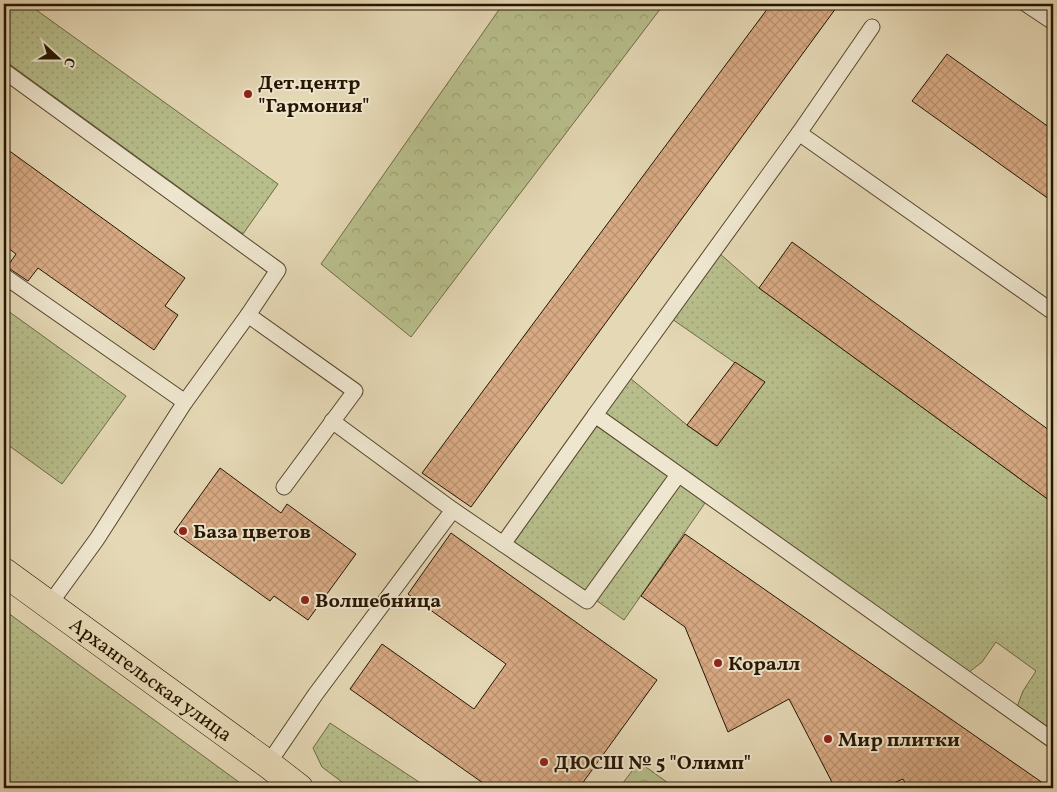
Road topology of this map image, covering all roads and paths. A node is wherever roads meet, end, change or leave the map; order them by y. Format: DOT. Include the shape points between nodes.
graph roads {
  1 [pos="1026,4"];
  2 [pos="1053,22"];
  3 [pos="872,27"];
  4 [pos="4,71"];
  5 [pos="799,133"];
  6 [pos="4,276"];
  7 [pos="1053,312"];
  8 [pos="248,315"];
  9 [pos="185,402"];
  10 [pos="595,415"];
  11 [pos="332,421"];
  12 [pos="678,475"];
  13 [pos="284,487"];
  14 [pos="453,510"];
  15 [pos="503,544"];
  16 [pos="4,572"];
  17 [pos="50,606"];
  18 [pos="1052,739"];
  19 [pos="268,764"];
  20 [pos="299,788"];
  1 -- 2 [label="lane"];
  3 -- 5 [label="lane"];
  4 -- 8 [label="lane" via="278,270"];
  5 -- 7 [label="lane"];
  5 -- 10 [label="lane"];
  6 -- 9 [label="lane"];
  8 -- 9 [label="lane"];
  8 -- 11 [label="lane" via="355,391"];
  9 -- 17 [label="lane" via="98,538"];
  10 -- 12 [label="lane"];
  10 -- 15 [label="lane"];
  11 -- 13 [label="lane"];
  11 -- 14 [label="lane"];
  12 -- 15 [label="lane" via="587,602"];
  12 -- 18 [label="lane"];
  14 -- 15 [label="lane"];
  14 -- 19 [label="lane" via="315,695"];
  16 -- 17 [label="main road, Архангельская улица"];
  17 -- 19 [label="main road, Архангельская улица"];
  19 -- 20 [label="main road, Архангельская улица"];
}
